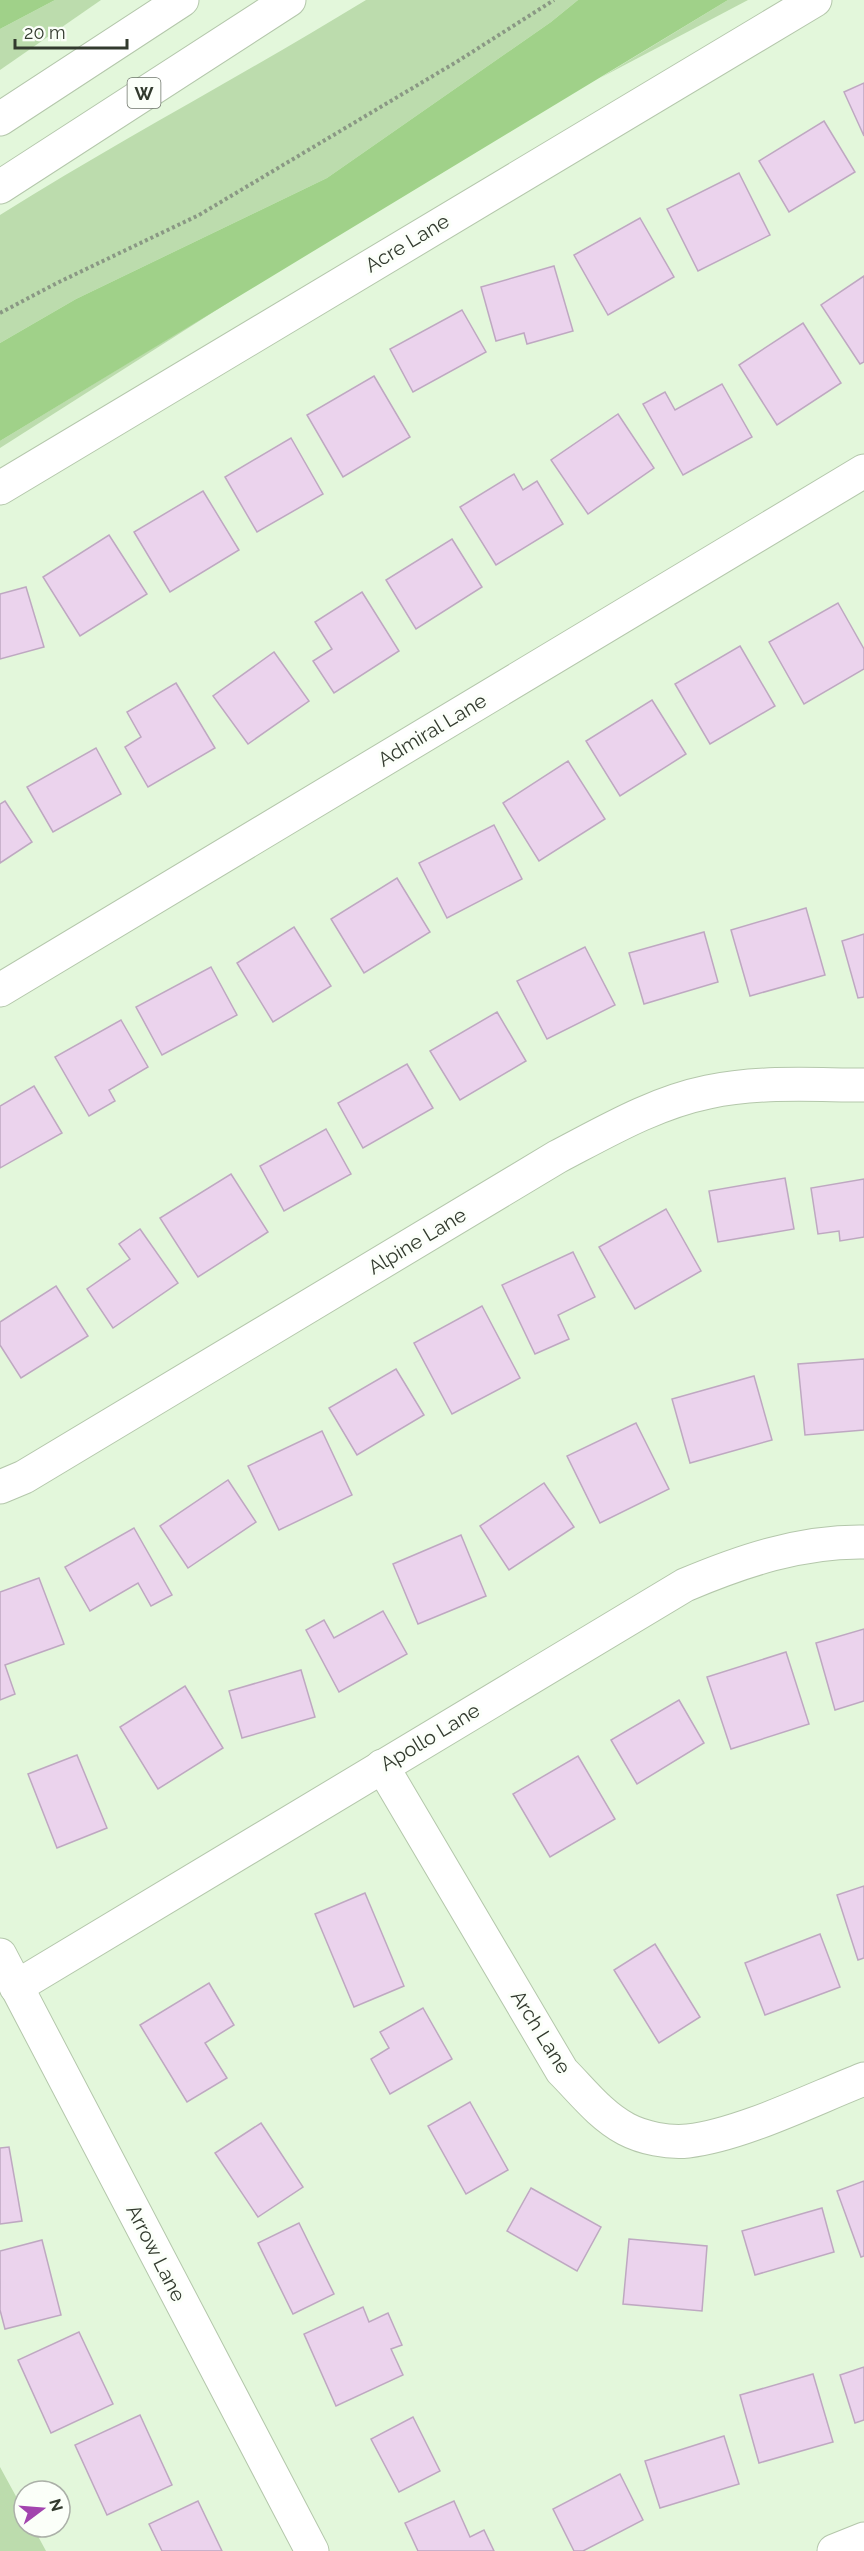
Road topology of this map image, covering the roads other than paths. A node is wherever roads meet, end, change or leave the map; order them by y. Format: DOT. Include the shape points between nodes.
graph roads {
  1 [pos="182,0"];
  2 [pos="289,0"];
  3 [pos="815,0"];
  4 [pos="0,119"];
  5 [pos="0,187"];
  6 [pos="864,471"];
  7 [pos="0,488"];
  8 [pos="0,990"];
  9 [pos="864,1085"];
  10 [pos="0,1486"];
  11 [pos="864,1542"];
  12 [pos="382,1766"];
  13 [pos="0,1955"];
  14 [pos="16,1987"];
  15 [pos="864,2079"];
  16 [pos="864,2539"];
  17 [pos="312,2551"];
  18 [pos="834,2551"];
  1 -- 4 [label="main road"];
  2 -- 5 [label="main road, W"];
  3 -- 7 [label="main road, Acre Lane"];
  6 -- 8 [label="main road, Admiral Lane"];
  9 -- 10 [label="main road, Alpine Lane" via="717,1090 635,1116 557,1157 24,1477"];
  11 -- 12 [label="main road, Apollo Lane" via="776,1552 735,1563 685,1585"];
  12 -- 14 [label="main road, Apollo Lane"];
  12 -- 15 [label="main road, Arch Lane" via="562,2071 603,2113 627,2130 652,2139 687,2141 741,2128"];
  13 -- 14 [label="main road, Arrow Lane"];
  14 -- 17 [label="main road, Arrow Lane"];
  16 -- 18 [label="main road"];
}
